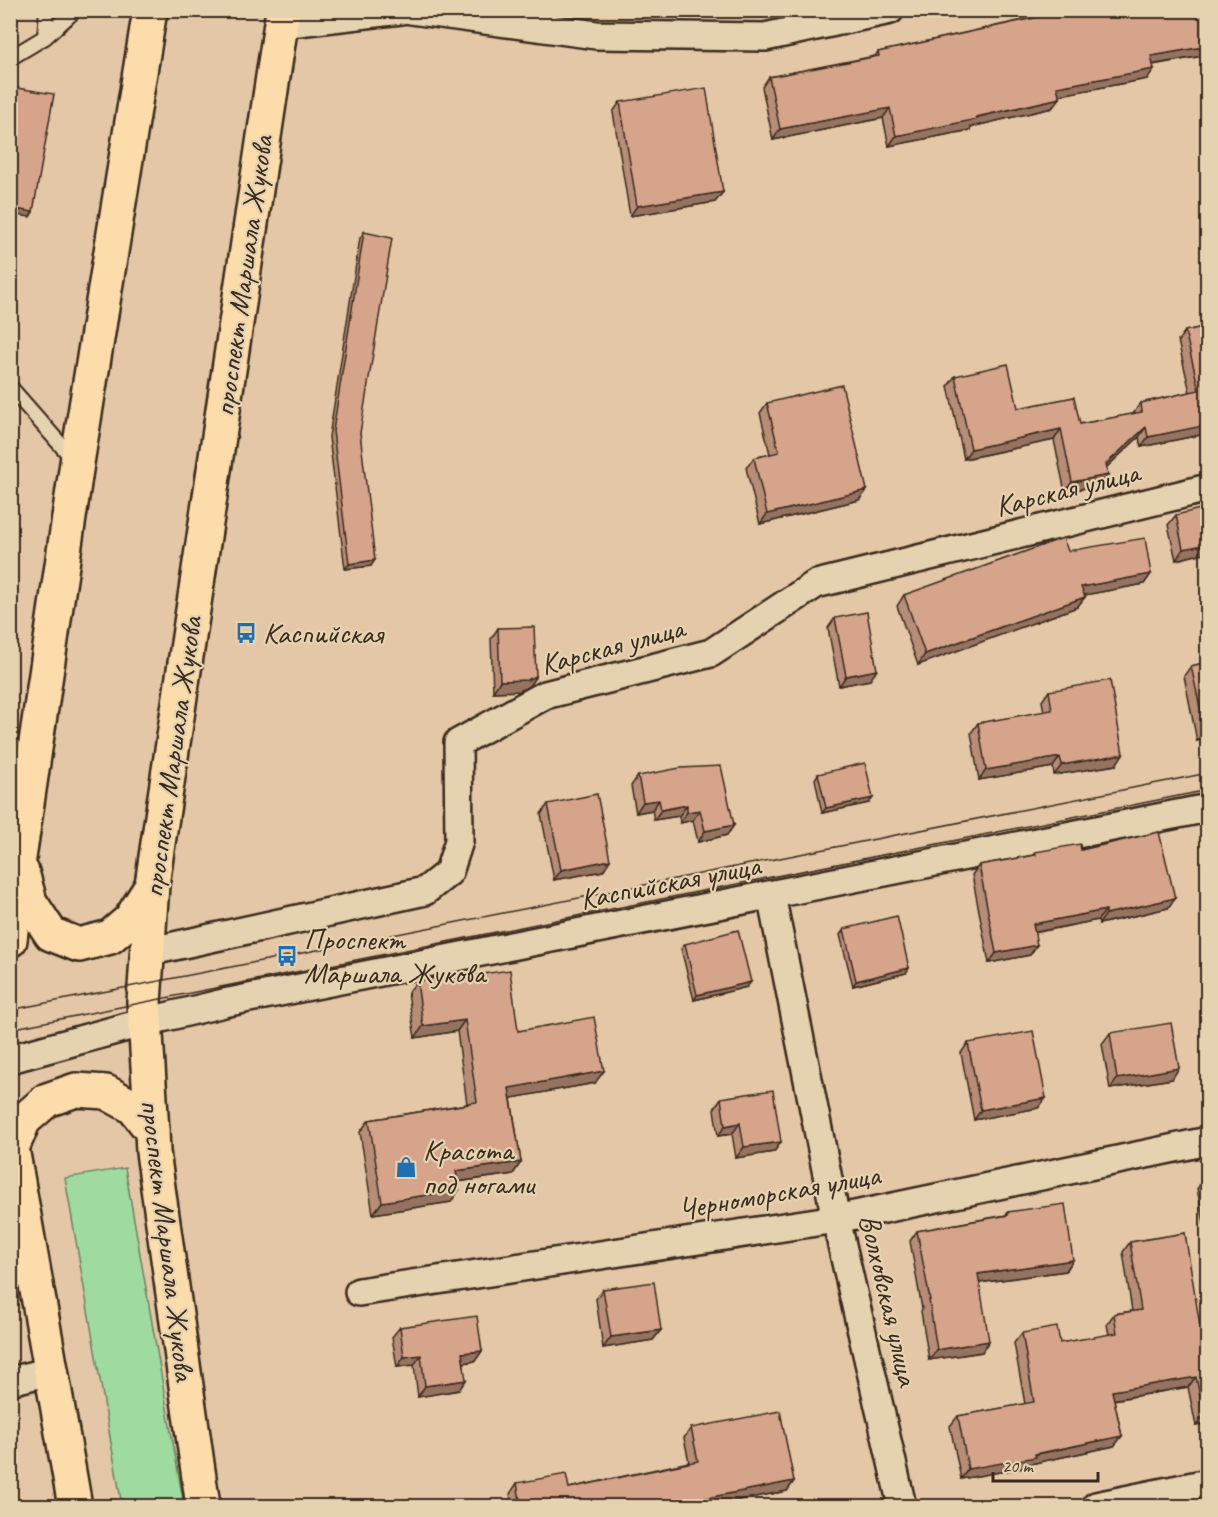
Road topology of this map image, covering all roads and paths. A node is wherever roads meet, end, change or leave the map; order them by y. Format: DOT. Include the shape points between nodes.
graph roads {
  1 [pos="47,10"];
  2 [pos="75,10"];
  3 [pos="150,10"];
  4 [pos="401,10"];
  5 [pos="411,10"];
  6 [pos="890,10"];
  7 [pos="282,17"];
  8 [pos="45,37"];
  9 [pos="10,58"];
  10 [pos="10,387"];
  11 [pos="77,463"];
  12 [pos="1208,488"];
  13 [pos="1208,808"];
  14 [pos="19,858"];
  15 [pos="152,885"];
  16 [pos="771,896"];
  17 [pos="10,940"];
  18 [pos="147,952"];
  19 [pos="145,1022"];
  20 [pos="10,1059"];
  21 [pos="152,1131"];
  22 [pos="11,1138"];
  23 [pos="1208,1141"];
  24 [pos="836,1219"];
  25 [pos="358,1292"];
  26 [pos="51,1371"];
  27 [pos="10,1381"];
  28 [pos="1208,1483"];
  29 [pos="75,1506"];
  30 [pos="203,1506"];
  31 [pos="902,1506"];
  32 [pos="1096,1506"];
  1 -- 8 [label="lane"];
  2 -- 8 [label="lane"];
  3 -- 11 [label="highway"];
  4 -- 7 [label="street"];
  5 -- 6 [label="street" via="596,35 765,37"];
  7 -- 15 [label="highway, проспект Маршала Жукова"];
  8 -- 9 [label="lane"];
  10 -- 11 [label="lane"];
  11 -- 14 [label="highway"];
  12 -- 18 [label="street, Карская улица" via="816,585 711,653 545,695 458,743 459,842 448,872 425,891"];
  13 -- 16 [label="street, Каспийская улица"];
  14 -- 15 [label="highway" via="30,902 51,934 79,945 110,937 130,920"];
  14 -- 17 [label="highway"];
  15 -- 18 [label="highway, проспект Маршала Жукова"];
  16 -- 19 [label="street, Каспийская улица"];
  16 -- 24 [label="street, Волховская улица"];
  18 -- 19 [label="highway, проспект Маршала Жукова"];
  19 -- 20 [label="street, Каспийская улица"];
  19 -- 21 [label="highway, проспект Маршала Жукова"];
  21 -- 22 [label="highway" via="133,1107 106,1092 76,1090 47,1100"];
  21 -- 30 [label="highway, проспект Маршала Жукова"];
  22 -- 26 [label="highway"];
  23 -- 24 [label="street, Черноморская улица"];
  24 -- 25 [label="street, Черноморская улица"];
  24 -- 31 [label="street, Волховская улица"];
  26 -- 27 [label="street"];
  26 -- 29 [label="highway"];
  28 -- 32 [label="street"];
}
